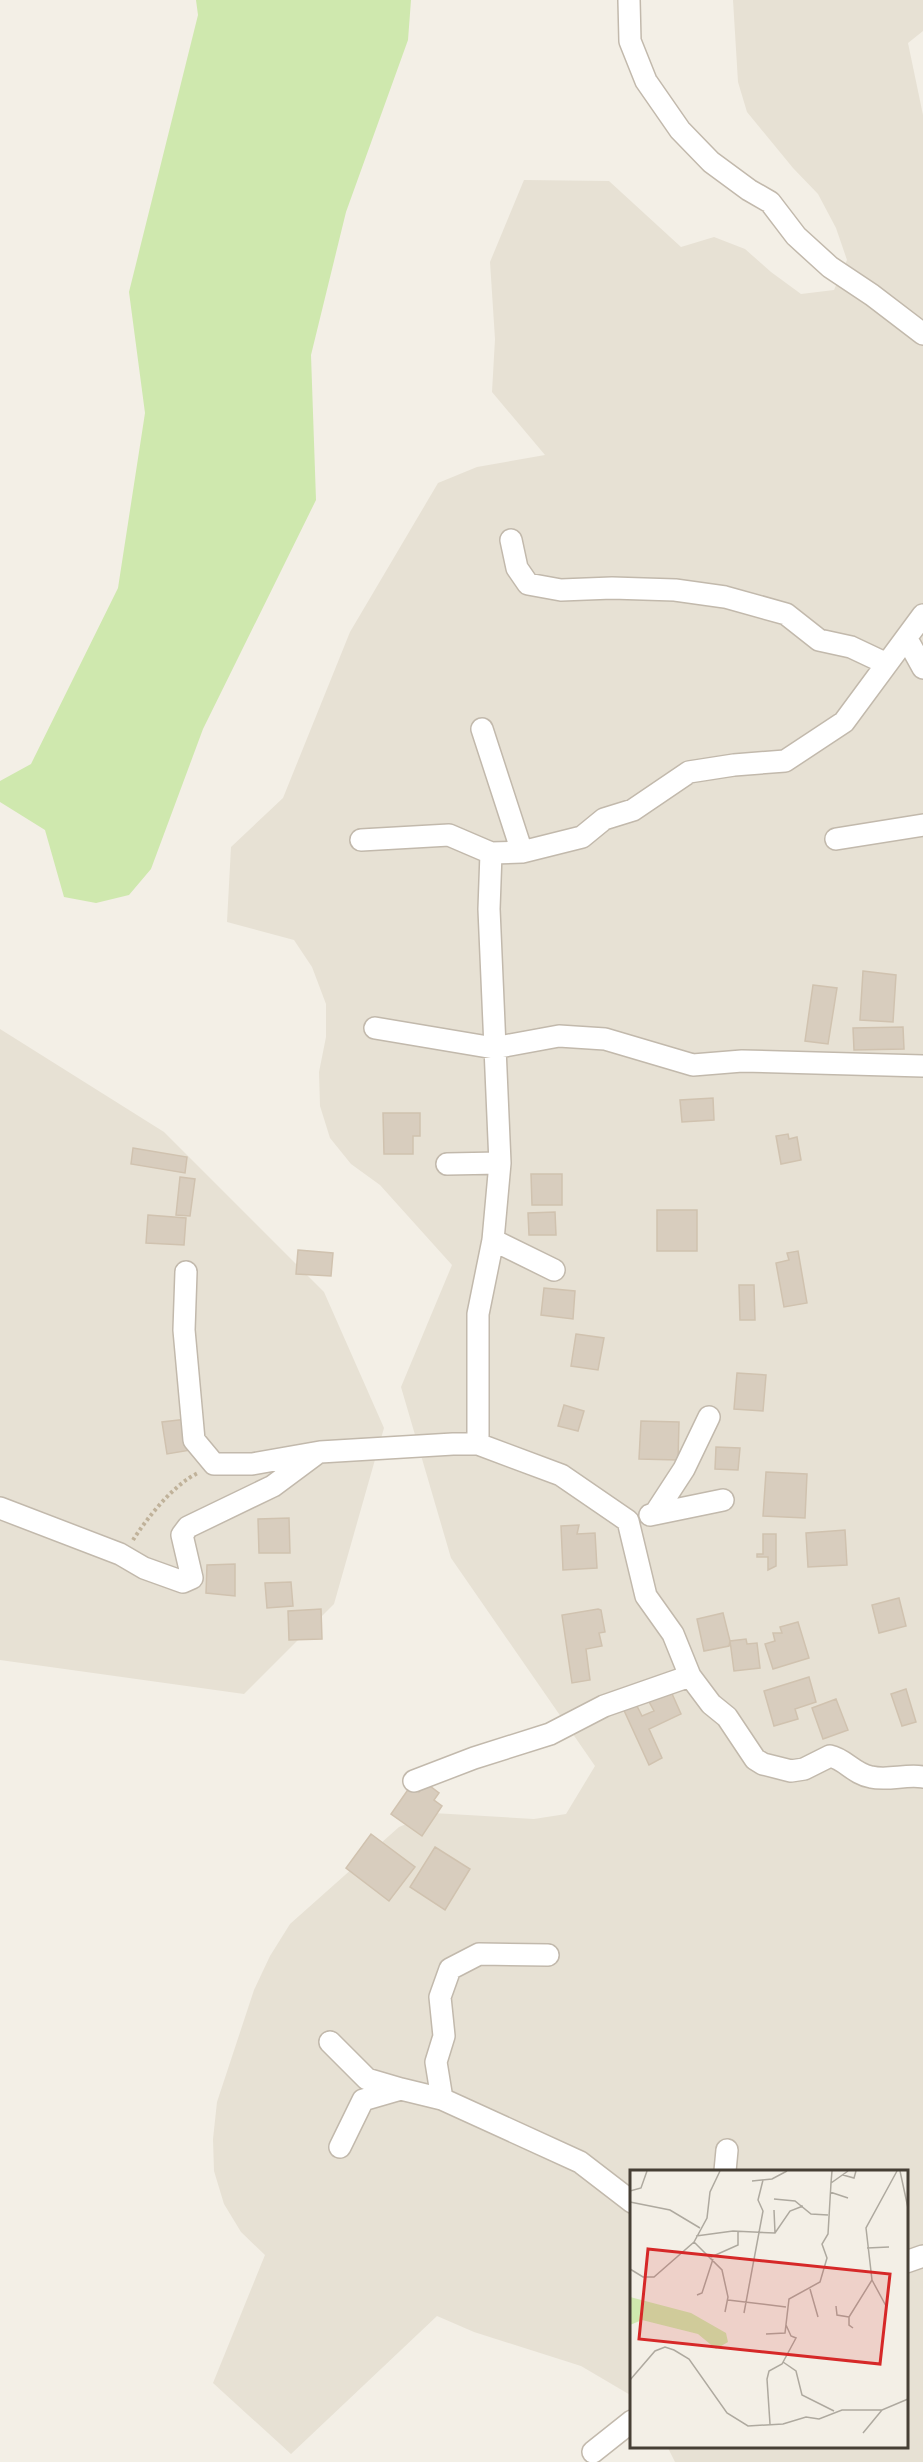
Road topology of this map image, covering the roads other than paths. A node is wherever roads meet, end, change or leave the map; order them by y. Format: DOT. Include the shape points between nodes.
graph roads {
  1 [pos="629,0"];
  2 [pos="923,334"];
  3 [pos="511,540"];
  4 [pos="923,615"];
  5 [pos="907,639"];
  6 [pos="887,664"];
  7 [pos="923,668"];
  8 [pos="482,729"];
  9 [pos="923,825"];
  10 [pos="836,839"];
  11 [pos="361,840"];
  12 [pos="522,852"];
  13 [pos="491,853"];
  14 [pos="375,1028"];
  15 [pos="494,1048"];
  16 [pos="923,1066"];
  17 [pos="500,1163"];
  18 [pos="447,1164"];
  19 [pos="493,1240"];
  20 [pos="554,1270"];
  21 [pos="186,1272"];
  22 [pos="709,1417"];
  23 [pos="478,1444"];
  24 [pos="320,1452"];
  25 [pos="723,1500"];
  26 [pos="0,1508"];
  27 [pos="656,1512"];
  28 [pos="632,1534"];
  29 [pos="690,1676"];
  30 [pos="923,1778"];
  31 [pos="414,1781"];
  32 [pos="548,1955"];
  33 [pos="330,2042"];
  34 [pos="401,2089"];
  35 [pos="442,2099"];
  36 [pos="340,2147"];
  37 [pos="727,2150"];
  38 [pos="725,2170"];
  39 [pos="630,2200"];
  40 [pos="923,2256"];
  41 [pos="908,2261"];
  42 [pos="630,2423"];
  43 [pos="593,2452"];
  1 -- 2 [label="street" via="630,41 645,81 680,130 711,162 770,202 796,236 830,267"];
  3 -- 6 [label="street" via="517,568 528,584 561,590 675,590 725,597 786,614 819,640 850,647"];
  4 -- 5 [label="street"];
  5 -- 6 [label="street"];
  5 -- 7 [label="street"];
  6 -- 12 [label="street" via="844,722 784,761 689,772 633,810 604,819 582,837"];
  8 -- 12 [label="street"];
  9 -- 10 [label="street"];
  11 -- 13 [label="street" via="449,835"];
  12 -- 13 [label="street"];
  13 -- 15 [label="street"];
  14 -- 15 [label="street"];
  15 -- 16 [label="street" via="559,1036 605,1039 693,1065 742,1061"];
  15 -- 17 [label="street"];
  17 -- 18 [label="street"];
  17 -- 19 [label="street"];
  19 -- 20 [label="street"];
  19 -- 23 [label="street" via="478,1314"];
  21 -- 24 [label="street" via="184,1330 194,1440 214,1464 252,1464"];
  22 -- 27 [label="street" via="684,1469"];
  23 -- 24 [label="street"];
  23 -- 28 [label="street" via="561,1475 623,1516"];
  24 -- 26 [label="street" via="273,1486 188,1527 182,1535 192,1578 183,1582"];
  25 -- 27 [label="street"];
  27 -- 28 [label="street" via="642,1517"];
  28 -- 29 [label="street" via="646,1596 673,1634"];
  29 -- 30 [label="street" via="763,1764 790,1771 804,1769 830,1756 856,1773 873,1778"];
  29 -- 31 [label="street" via="604,1706 550,1734"];
  32 -- 35 [label="street" via="479,1954 450,1969 440,1996 444,2036 436,2062"];
  33 -- 34 [label="street" via="367,2079"];
  34 -- 35 [label="street"];
  34 -- 36 [label="street" via="363,2100"];
  35 -- 39 [label="street" via="580,2162"];
  37 -- 38 [label="street"];
  40 -- 41 [label="street"];
  42 -- 43 [label="street"];
}
